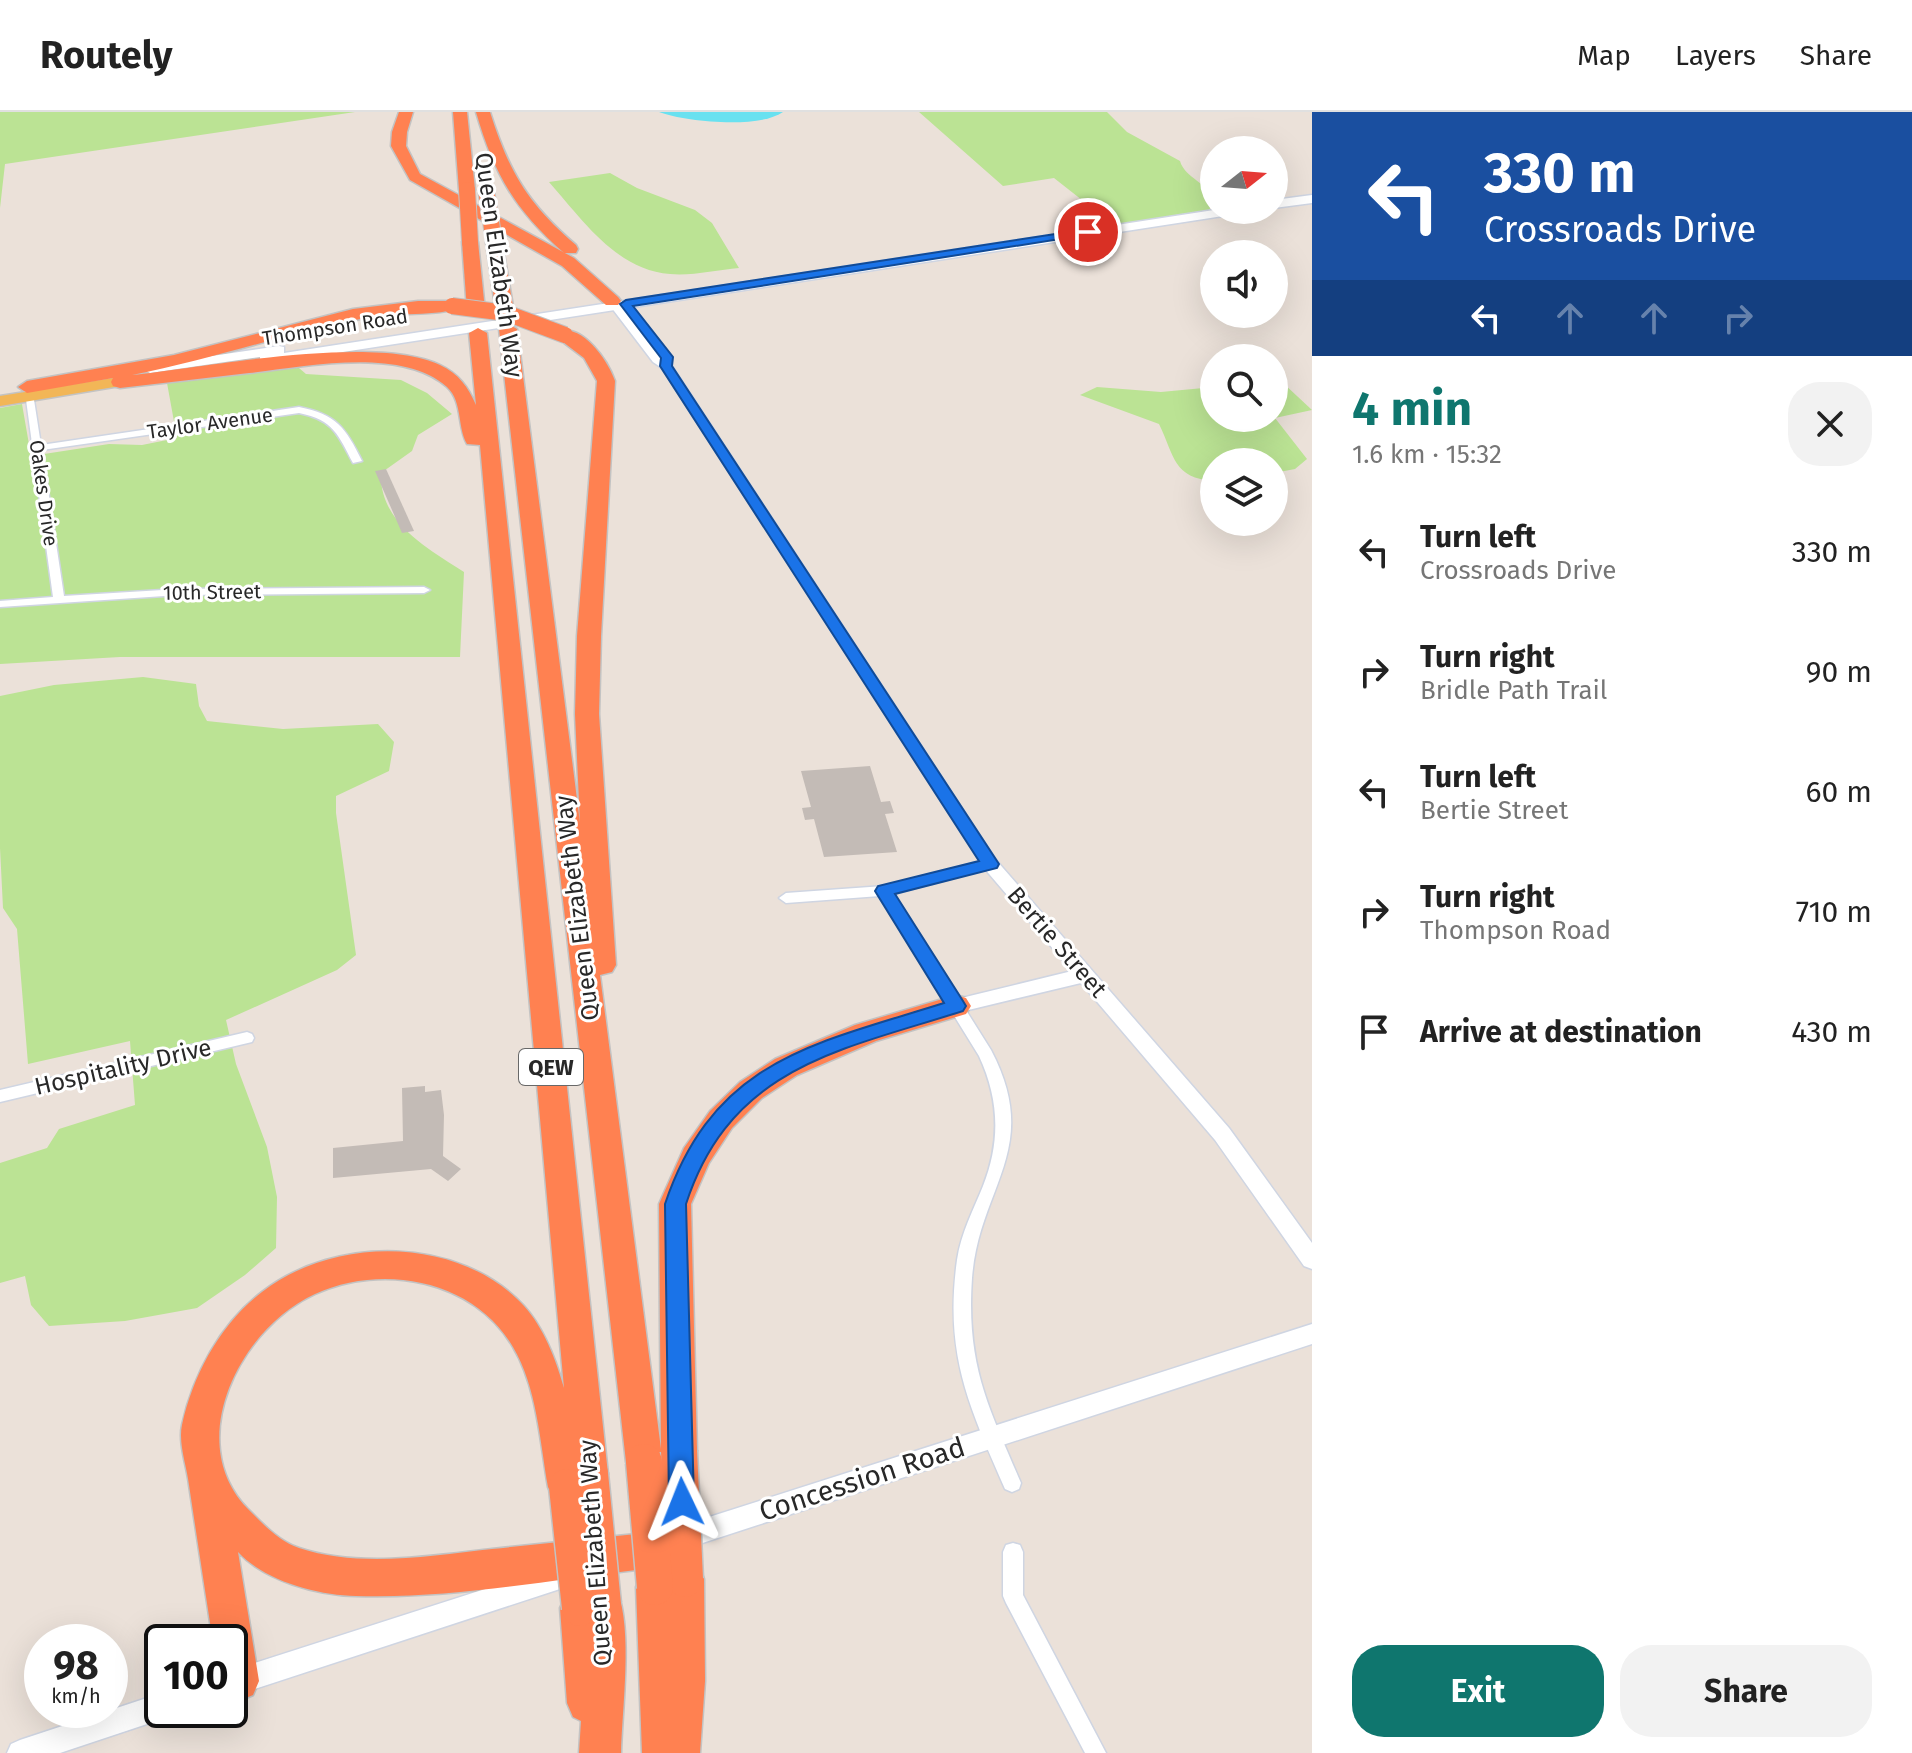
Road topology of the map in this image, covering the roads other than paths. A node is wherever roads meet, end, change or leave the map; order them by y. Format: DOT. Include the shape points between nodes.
graph roads {
  1 [pos="406,112"];
  2 [pos="460,112"];
  3 [pos="481,112"];
  4 [pos="1312,199"];
  5 [pos="1288,202"];
  6 [pos="1200,215"];
  7 [pos="619,302"];
  8 [pos="120,382"];
  9 [pos="0,391"];
  10 [pos="27,392"];
  11 [pos="0,401"];
  12 [pos="38,448"];
  13 [pos="357,461"];
  14 [pos="424,590"];
  15 [pos="59,600"];
  16 [pos="0,604"];
  17 [pos="508,617"];
  18 [pos="990,864"];
  19 [pos="884,891"];
  20 [pos="786,898"];
  21 [pos="1085,975"];
  22 [pos="956,1006"];
  23 [pos="247,1038"];
  24 [pos="0,1096"];
  25 [pos="607,1158"];
  26 [pos="1312,1260"];
  27 [pos="1312,1334"];
  28 [pos="993,1437"];
  29 [pos="662,1456"];
  30 [pos="204,1468"];
  31 [pos="579,1481"];
  32 [pos="1012,1483"];
  33 [pos="636,1552"];
  34 [pos="1013,1552"];
  35 [pos="670,1583"];
  36 [pos="591,1606"];
  37 [pos="227,1624"];
  38 [pos="248,1678"];
  39 [pos="144,1712"];
  40 [pos="20,1753"];
  41 [pos="590,1753"];
  42 [pos="600,1753"];
  43 [pos="663,1753"];
  44 [pos="679,1753"];
  45 [pos="1096,1753"];
  1 -- 7 [label="highway" via="396,142 415,177 568,262"];
  2 -- 17 [label="highway, Queen Elizabeth Way / QEW, bridge"];
  3 -- 7 [label="highway" via="509,185"];
  3 -- 25 [label="highway, Queen Elizabeth Way / QEW, bridge" via="486,189 508,329"];
  4 -- 5 [label="main road"];
  6 -- 7 [label="main road, Thompson Road"];
  7 -- 8 [label="main road, Thompson Road"];
  7 -- 10 [label="main road, Thompson Road"];
  7 -- 18 [label="street, Bertie Street"];
  8 -- 10 [label="main road, Thompson Road"];
  8 -- 17 [label="highway" via="344,357 381,357 433,369 458,386 470,413 492,561"];
  9 -- 10 [label="main road, Thompson Road"];
  10 -- 11 [label="main road, Thompson Road"];
  10 -- 12 [label="street, Oakes Drive"];
  10 -- 25 [label="highway, bridge" via="194,356 348,314 399,307 506,313 581,344 601,367 606,397 587,714 604,992"];
  12 -- 13 [label="street, Taylor Avenue" via="299,410 341,427"];
  12 -- 15 [label="street, Oakes Drive"];
  14 -- 15 [label="street, 10th Street" via="179,592"];
  15 -- 16 [label="street, 10th Street"];
  17 -- 31 [label="highway, Queen Elizabeth Way / QEW"];
  18 -- 19 [label="street"];
  18 -- 21 [label="street, Bertie Street"];
  19 -- 20 [label="street"];
  19 -- 22 [label="street"];
  21 -- 22 [label="street"];
  21 -- 26 [label="street, Bertie Street" via="1222,1134"];
  22 -- 28 [label="street" via="1000,1081 1004,1101 1005,1133 970,1235 964,1297 964,1352"];
  22 -- 29 [label="highway" via="822,1049 769,1074 733,1105 687,1168 675,1204"];
  23 -- 24 [label="street, Hospitality Drive"];
  25 -- 29 [label="highway, Queen Elizabeth Way / QEW"];
  27 -- 28 [label="street, Concession Road"];
  28 -- 32 [label="street"];
  28 -- 33 [label="street, Concession Road"];
  29 -- 35 [label="highway, Queen Elizabeth Way / QEW, bridge"];
  30 -- 31 [label="highway" via="199,1430 207,1394 245,1331 276,1300 311,1281 392,1265 452,1275 489,1293 514,1319 545,1382"];
  30 -- 33 [label="highway" via="221,1507 255,1543 291,1565 353,1577 438,1574"];
  30 -- 37 [label="highway"];
  31 -- 36 [label="highway, bridge"];
  33 -- 38 [label="street, Concession Road"];
  34 -- 45 [label="street" via="1013,1596"];
  35 -- 43 [label="highway, Queen Elizabeth Way / QEW"];
  35 -- 44 [label="highway" via="687,1621"];
  36 -- 41 [label="highway"];
  36 -- 42 [label="highway, Queen Elizabeth Way" via="605,1631"];
  39 -- 40 [label="street"];
}
